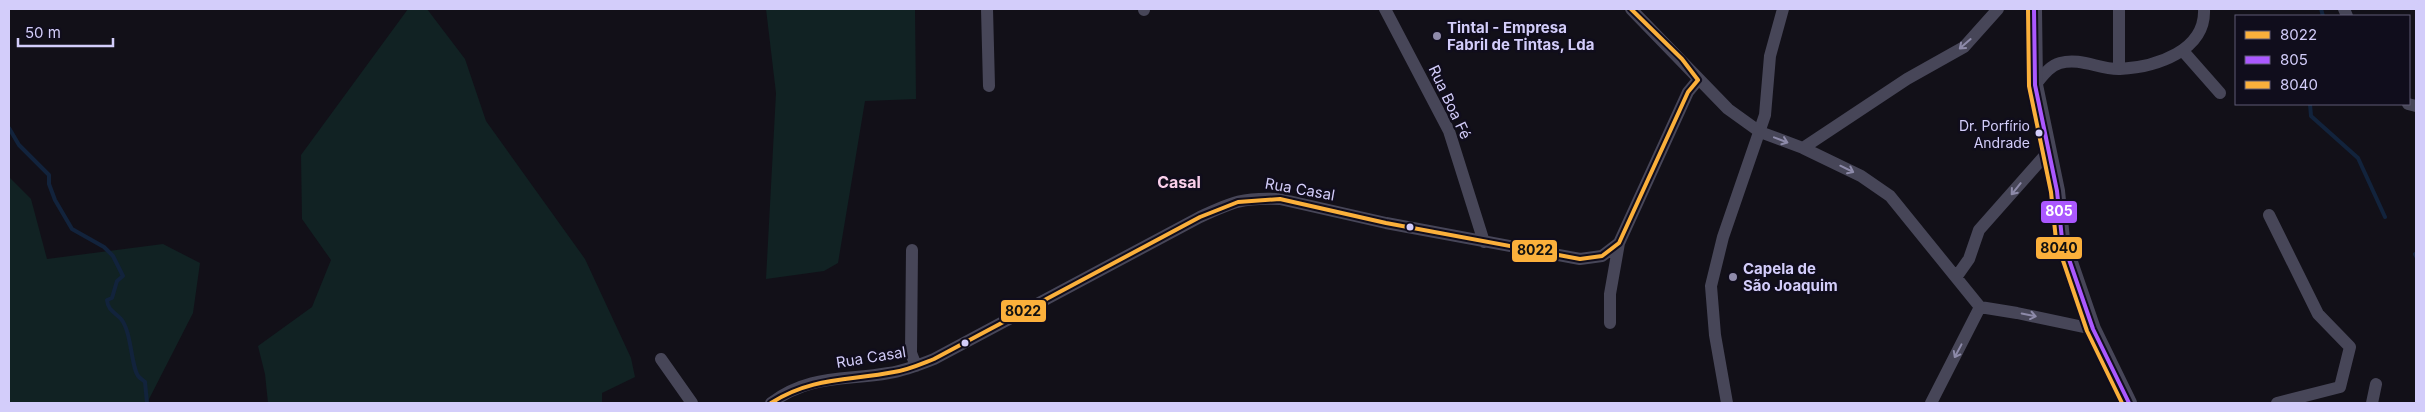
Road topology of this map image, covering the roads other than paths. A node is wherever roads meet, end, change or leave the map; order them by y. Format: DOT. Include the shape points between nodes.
graph roads {
  1 [pos="988,9"];
  2 [pos="1385,9"];
  3 [pos="1631,9"];
  4 [pos="1783,9"];
  5 [pos="1998,9"];
  6 [pos="2034,9"];
  7 [pos="2119,9"];
  8 [pos="2204,9"];
  9 [pos="2183,51"];
  10 [pos="2119,69"];
  11 [pos="1698,80"];
  12 [pos="2034,85"];
  13 [pos="989,86"];
  14 [pos="2220,93"];
  15 [pos="1760,132"];
  16 [pos="1803,148"];
  17 [pos="2048,152"];
  18 [pos="2268,215"];
  19 [pos="1484,242"];
  20 [pos="1618,243"];
  21 [pos="912,250"];
  22 [pos="1957,276"];
  23 [pos="1980,308"];
  24 [pos="1610,323"];
  25 [pos="2093,329"];
  26 [pos="661,359"];
  27 [pos="916,366"];
  28 [pos="2376,384"];
  29 [pos="692,403"];
  30 [pos="771,403"];
  31 [pos="1727,403"];
  32 [pos="1931,403"];
  33 [pos="2129,403"];
  34 [pos="2277,403"];
  35 [pos="2372,403"];
  1 -- 13 [label="street"];
  2 -- 19 [label="street, Rua Boa Fé" via="1449,131"];
  3 -- 11 [label="street" via="1682,59"];
  4 -- 15 [label="street" via="1773,38 1765,115"];
  5 -- 16 [label="street, one-way" via="1964,47 1907,79"];
  6 -- 12 [label="street"];
  7 -- 10 [label="street"];
  8 -- 9 [label="street" via="2204,23"];
  9 -- 10 [label="street" via="2167,59"];
  9 -- 14 [label="street"];
  10 -- 12 [label="street" via="2074,61 2059,63 2050,67"];
  11 -- 15 [label="street" via="1728,109"];
  11 -- 20 [label="street" via="1688,92"];
  12 -- 17 [label="street"];
  15 -- 16 [label="street, one-way"];
  15 -- 31 [label="street" via="1723,237 1711,286 1715,335"];
  16 -- 22 [label="street, one-way" via="1861,176 1890,196"];
  17 -- 22 [label="street, one-way" via="1980,230 1969,259"];
  17 -- 25 [label="street" via="2057,192 2062,239"];
  18 -- 34 [label="street" via="2318,314 2350,347 2340,387"];
  19 -- 20 [label="street, Rua Casal" via="1580,259 1602,256"];
  19 -- 27 [label="street, Rua Casal" via="1280,200 1256,198 1236,201"];
  20 -- 24 [label="street" via="1610,294"];
  21 -- 27 [label="street" via="911,353"];
  22 -- 23 [label="street"];
  23 -- 25 [label="street, one-way" via="2017,312"];
  23 -- 32 [label="street, one-way"];
  25 -- 33 [label="street"];
  26 -- 29 [label="street"];
  27 -- 30 [label="street, Rua Casal" via="890,373 818,381 789,390"];
  28 -- 35 [label="street"];
}
